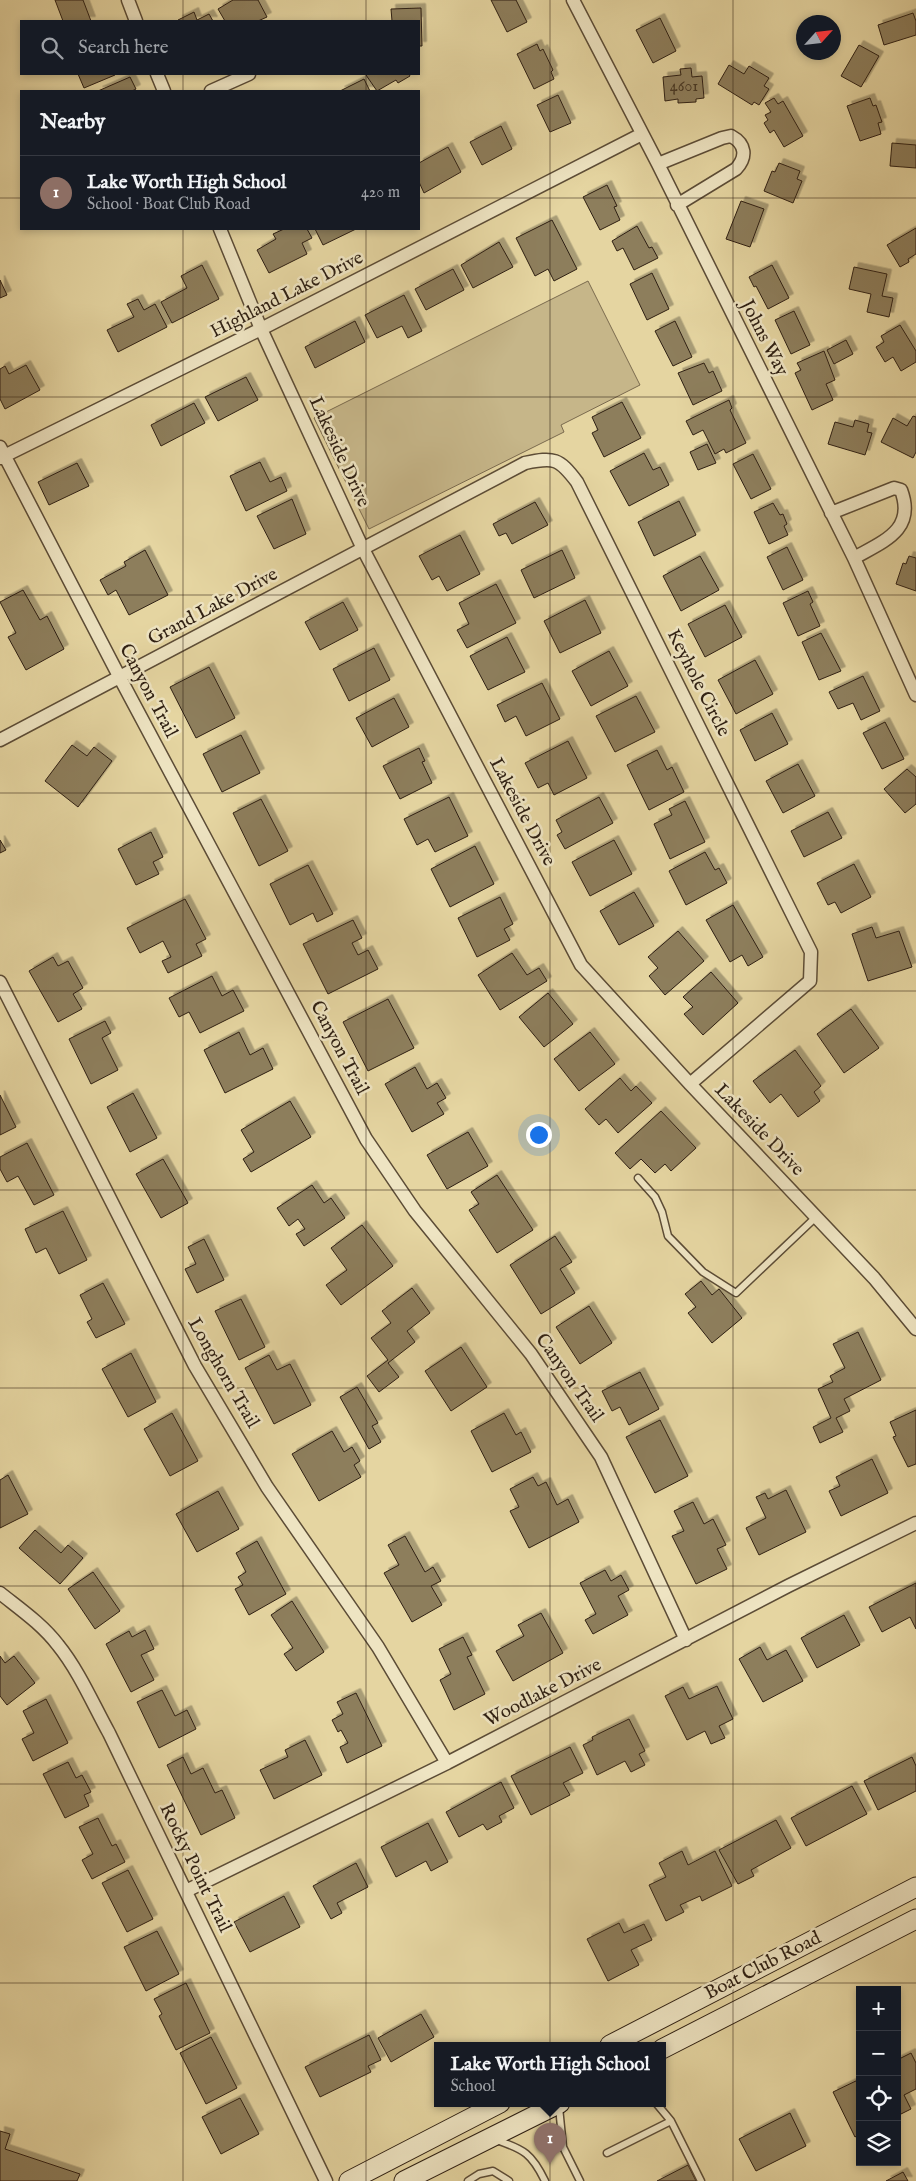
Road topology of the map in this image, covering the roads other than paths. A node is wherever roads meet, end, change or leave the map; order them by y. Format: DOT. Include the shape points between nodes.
graph roads {
  1 [pos="128,0"];
  2 [pos="573,0"];
  3 [pos="136,20"];
  4 [pos="157,75"];
  5 [pos="247,75"];
  6 [pos="164,90"];
  7 [pos="213,90"];
  8 [pos="642,134"];
  9 [pos="658,164"];
  10 [pos="677,205"];
  11 [pos="220,230"];
  12 [pos="261,329"];
  13 [pos="2,453"];
  14 [pos="831,513"];
  15 [pos="363,549"];
  16 [pos="854,558"];
  17 [pos="120,678"];
  18 [pos="916,695"];
  19 [pos="0,740"];
  20 [pos="0,982"];
  21 [pos="690,1084"];
  22 [pos="638,1178"];
  23 [pos="816,1217"];
  24 [pos="916,1329"];
  25 [pos="916,1523"];
  26 [pos="0,1593"];
  27 [pos="686,1640"];
  28 [pos="447,1764"];
  29 [pos="916,1887"];
  30 [pos="186,1891"];
  31 [pos="916,1919"];
  32 [pos="616,2042"];
  33 [pos="666,2047"];
  34 [pos="492,2107"];
  35 [pos="551,2107"];
  36 [pos="559,2107"];
  37 [pos="659,2107"];
  38 [pos="671,2121"];
  39 [pos="490,2138"];
  40 [pos="607,2153"];
  41 [pos="326,2181"];
  42 [pos="349,2181"];
  43 [pos="404,2181"];
  44 [pos="468,2181"];
  45 [pos="509,2181"];
  46 [pos="545,2181"];
  47 [pos="580,2181"];
  48 [pos="701,2181"];
  1 -- 3 [label="street"];
  2 -- 8 [label="street, Johns Way"];
  4 -- 6 [label="street"];
  5 -- 7 [label="street"];
  8 -- 9 [label="street, Johns Way"];
  8 -- 12 [label="street, Highland Lake Drive"];
  9 -- 10 [label="street, Johns Way"];
  9 -- 10 [label="street" via="722,138 731,136 742,144 743,162 736,169"];
  10 -- 14 [label="street, Johns Way"];
  11 -- 12 [label="street, Lakeside Drive"];
  12 -- 13 [label="street, Highland Lake Drive"];
  12 -- 15 [label="street, Lakeside Drive"];
  13 -- 17 [label="street, Canyon Trail"];
  14 -- 16 [label="street, Johns Way"];
  14 -- 16 [label="street" via="894,488 901,490 909,501 912,513 906,526"];
  15 -- 17 [label="street, Grand Lake Drive"];
  15 -- 21 [label="street, Lakeside Drive" via="581,965"];
  15 -- 21 [label="street, Keyhole Circle" via="525,463 545,459 564,465 577,482 811,952 810,981"];
  16 -- 18 [label="street, Johns Way"];
  17 -- 19 [label="street, Grand Lake Drive"];
  17 -- 27 [label="street, Canyon Trail" via="366,1139 415,1211 531,1354 600,1457"];
  20 -- 28 [label="street, Longhorn Trail" via="195,1366 268,1487 378,1647"];
  21 -- 23 [label="street, Lakeside Drive"];
  22 -- 23 [label="lane" via="655,1197 668,1236 703,1272 736,1293"];
  23 -- 24 [label="street, Lakeside Drive" via="874,1278"];
  25 -- 27 [label="street, Woodlake Drive"];
  26 -- 30 [label="street, Rocky Point Trail" via="38,1623 58,1645 109,1733"];
  27 -- 28 [label="street, Woodlake Drive"];
  28 -- 30 [label="street, Woodlake Drive"];
  29 -- 32 [label="main road, Boat Club Road"];
  30 -- 41 [label="street, Rocky Point Trail"];
  31 -- 33 [label="main road, Boat Club Road"];
  34 -- 42 [label="main road"];
  35 -- 39 [label="main road"];
  36 -- 47 [label="lane" via="563,2147"];
  37 -- 38 [label="lane"];
  38 -- 40 [label="lane"];
  38 -- 48 [label="lane"];
  39 -- 43 [label="main road"];
  39 -- 46 [label="lane" via="515,2146 536,2162"];
  44 -- 45 [label="lane" via="493,2171"];
}
